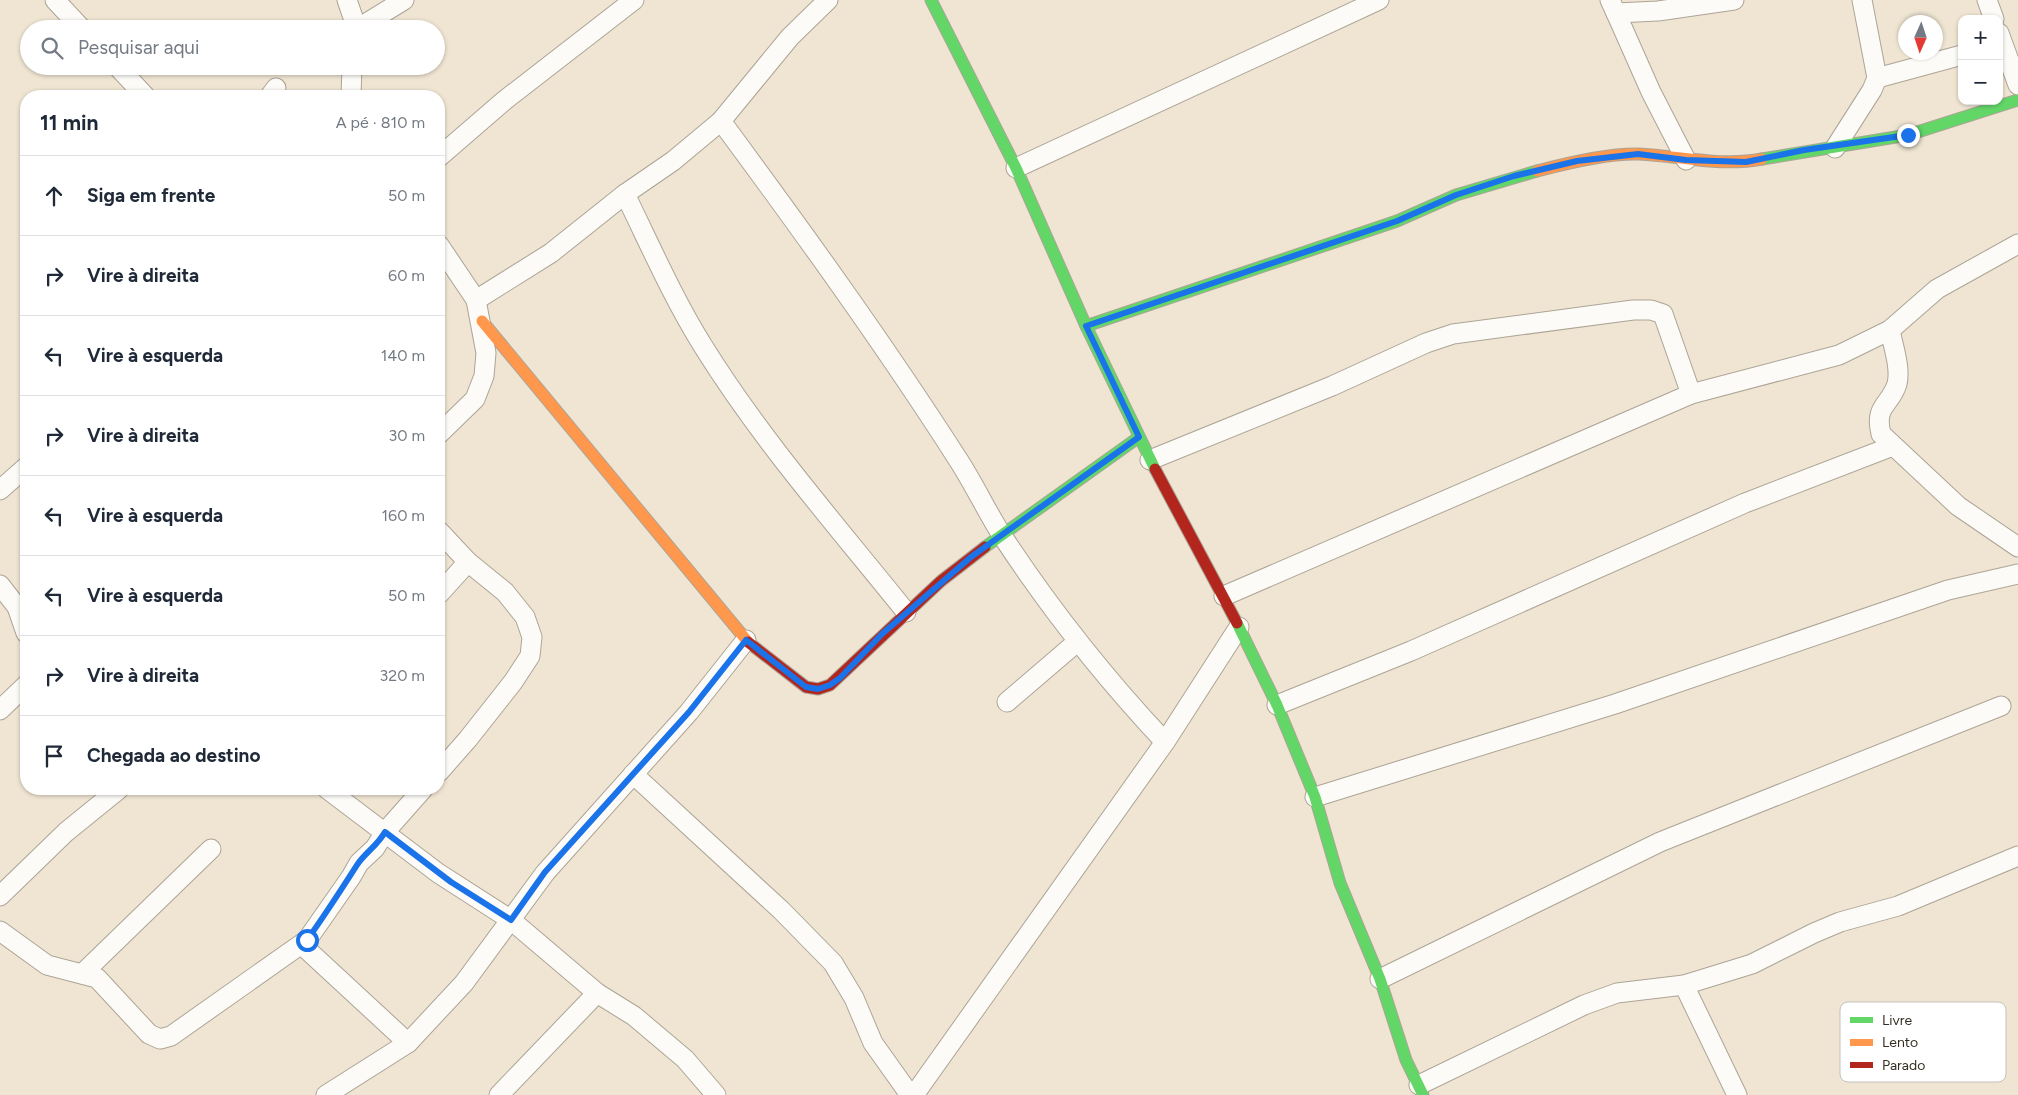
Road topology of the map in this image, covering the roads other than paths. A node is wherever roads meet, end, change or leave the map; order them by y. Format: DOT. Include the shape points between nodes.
graph roads {
  1 [pos="55,0"];
  2 [pos="347,0"];
  3 [pos="404,0"];
  4 [pos="634,0"];
  5 [pos="828,0"];
  6 [pos="931,0"];
  7 [pos="1379,0"];
  8 [pos="1734,0"];
  9 [pos="1862,0"];
  10 [pos="1988,0"];
  11 [pos="1613,7"];
  12 [pos="1993,15"];
  13 [pos="74,20"];
  14 [pos="354,20"];
  15 [pos="372,20"];
  16 [pos="2003,45"];
  17 [pos="1958,56"];
  18 [pos="125,75"];
  19 [pos="352,75"];
  20 [pos="1877,78"];
  21 [pos="2018,85"];
  22 [pos="139,90"];
  23 [pos="351,90"];
  24 [pos="2018,100"];
  25 [pos="721,121"];
  26 [pos="1835,148"];
  27 [pos="445,152"];
  28 [pos="1686,160"];
  29 [pos="1016,168"];
  30 [pos="625,194"];
  31 [pos="2018,244"];
  32 [pos="445,253"];
  33 [pos="476,300"];
  34 [pos="482,321"];
  35 [pos="1086,326"];
  36 [pos="1890,330"];
  37 [pos="1690,394"];
  38 [pos="445,428"];
  39 [pos="1139,437"];
  40 [pos="1893,446"];
  41 [pos="1150,460"];
  42 [pos="20,472"];
  43 [pos="0,490"];
  44 [pos="1002,536"];
  45 [pos="445,537"];
  46 [pos="2018,546"];
  47 [pos="468,562"];
  48 [pos="2018,574"];
  49 [pos="0,585"];
  50 [pos="445,587"];
  51 [pos="1224,596"];
  52 [pos="906,612"];
  53 [pos="20,616"];
  54 [pos="1240,626"];
  55 [pos="746,640"];
  56 [pos="1078,642"];
  57 [pos="20,691"];
  58 [pos="1007,702"];
  59 [pos="1278,704"];
  60 [pos="2001,706"];
  61 [pos="0,710"];
  62 [pos="1165,742"];
  63 [pos="445,765"];
  64 [pos="633,774"];
  65 [pos="112,795"];
  66 [pos="335,795"];
  67 [pos="418,795"];
  68 [pos="1315,797"];
  69 [pos="385,832"];
  70 [pos="211,849"];
  71 [pos="2018,856"];
  72 [pos="0,896"];
  73 [pos="511,920"];
  74 [pos="0,931"];
  75 [pos="302,945"];
  76 [pos="82,974"];
  77 [pos="1380,979"];
  78 [pos="1684,985"];
  79 [pos="597,993"];
  80 [pos="408,1043"];
  81 [pos="1421,1090"];
  82 [pos="326,1095"];
  83 [pos="499,1095"];
  84 [pos="716,1095"];
  85 [pos="912,1095"];
  86 [pos="1737,1095"];
  1 -- 13 [label="street"];
  2 -- 14 [label="street"];
  3 -- 15 [label="street"];
  4 -- 27 [label="street" via="505,100"];
  5 -- 25 [label="street" via="790,37"];
  6 -- 29 [label="street"];
  7 -- 29 [label="street"];
  8 -- 11 [label="street" via="1658,11"];
  9 -- 20 [label="street"];
  10 -- 12 [label="street"];
  11 -- 28 [label="street"];
  16 -- 21 [label="street"];
  17 -- 20 [label="street"];
  18 -- 22 [label="street"];
  19 -- 23 [label="street"];
  20 -- 26 [label="street"];
  24 -- 26 [label="street" via="1908,135"];
  25 -- 30 [label="street" via="673,161"];
  25 -- 44 [label="street" via="866,323 960,462"];
  26 -- 28 [label="street" via="1804,150 1746,162"];
  28 -- 35 [label="street" via="1638,154 1602,157 1514,176 1456,195 1397,221"];
  29 -- 35 [label="street"];
  30 -- 33 [label="street" via="551,253"];
  30 -- 52 [label="street" via="689,320 746,409"];
  31 -- 36 [label="street" via="1937,289"];
  32 -- 33 [label="street"];
  33 -- 34 [label="street"];
  34 -- 38 [label="street" via="486,353 484,376 476,399"];
  34 -- 55 [label="street"];
  35 -- 39 [label="street"];
  36 -- 37 [label="street" via="1839,356"];
  36 -- 40 [label="street" via="1898,375 1879,415 1881,434"];
  37 -- 41 [label="street" via="1663,314 1633,310 1453,334"];
  37 -- 51 [label="street"];
  39 -- 41 [label="street"];
  39 -- 44 [label="street"];
  40 -- 46 [label="street" via="1958,506"];
  40 -- 59 [label="street" via="1745,502 1410,652"];
  41 -- 51 [label="street"];
  42 -- 43 [label="street"];
  44 -- 52 [label="street" via="971,557"];
  44 -- 56 [label="street"];
  45 -- 47 [label="street"];
  47 -- 50 [label="street"];
  47 -- 63 [label="street" via="505,592 525,617 532,637 530,656 513,682"];
  48 -- 68 [label="street" via="1948,590 1615,704"];
  49 -- 53 [label="street"];
  51 -- 54 [label="street"];
  52 -- 55 [label="street" via="840,678 818,689 806,687"];
  54 -- 59 [label="street"];
  54 -- 62 [label="street"];
  55 -- 64 [label="street" via="689,712"];
  56 -- 58 [label="street"];
  56 -- 62 [label="street"];
  57 -- 61 [label="street"];
  59 -- 68 [label="street"];
  60 -- 77 [label="street" via="1660,842"];
  62 -- 85 [label="street"];
  64 -- 73 [label="street" via="545,872"];
  64 -- 85 [label="street" via="781,910 833,963 854,998 873,1043"];
  65 -- 72 [label="street" via="66,832"];
  66 -- 69 [label="street"];
  67 -- 69 [label="street"];
  68 -- 77 [label="street" via="1340,883"];
  69 -- 73 [label="street" via="451,882"];
  69 -- 75 [label="street" via="375,848 358,863 351,878"];
  70 -- 76 [label="street"];
  71 -- 78 [label="street" via="1898,906 1814,932 1752,964"];
  73 -- 79 [label="street"];
  73 -- 80 [label="street" via="464,983"];
  74 -- 76 [label="street" via="47,965"];
  75 -- 76 [label="street" via="186,1027 160,1039 139,1025 98,978"];
  75 -- 80 [label="street"];
  77 -- 81 [label="street" via="1406,1060"];
  78 -- 81 [label="street" via="1617,993 1584,1005"];
  78 -- 86 [label="street"];
  79 -- 83 [label="street"];
  79 -- 84 [label="street" via="634,1016 685,1059"];
  80 -- 82 [label="street"];
}
